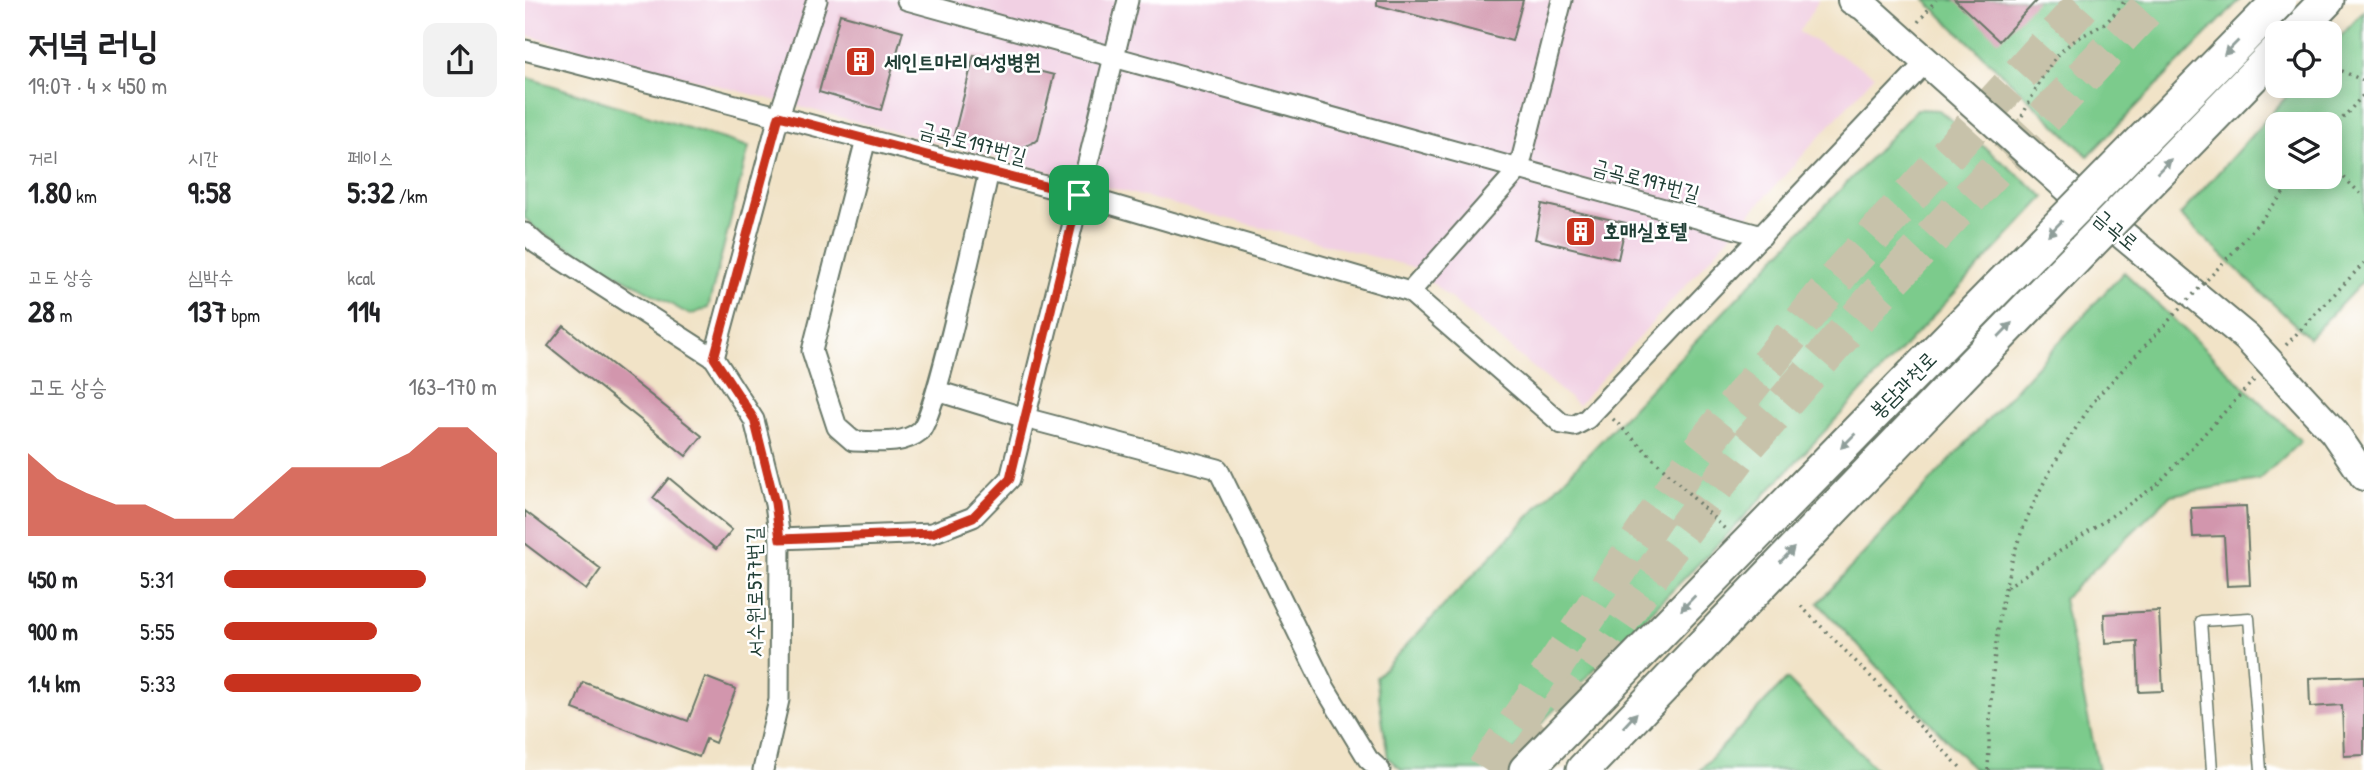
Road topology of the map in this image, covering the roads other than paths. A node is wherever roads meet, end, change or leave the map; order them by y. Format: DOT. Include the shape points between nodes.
graph roads {
  1 [pos="817,0"];
  2 [pos="907,0"];
  3 [pos="1128,0"];
  4 [pos="1562,0"];
  5 [pos="1852,0"];
  6 [pos="2280,0"];
  7 [pos="2327,0"];
  8 [pos="2307,21"];
  9 [pos="525,50"];
  10 [pos="1114,55"];
  11 [pos="1927,61"];
  12 [pos="2265,63"];
  13 [pos="779,116"];
  14 [pos="866,139"];
  15 [pos="1519,169"];
  16 [pos="989,171"];
  17 [pos="1079,195"];
  18 [pos="525,233"];
  19 [pos="1762,236"];
  20 [pos="1410,292"];
  21 [pos="714,358"];
  22 [pos="937,391"];
  23 [pos="1025,418"];
  24 [pos="2364,476"];
  25 [pos="780,539"];
  26 [pos="763,770"];
  27 [pos="1380,770"];
  28 [pos="1526,770"];
  29 [pos="1583,770"];
  30 [pos="2212,770"];
  31 [pos="2261,770"];
  1 -- 13 [label="street"];
  2 -- 10 [label="street, 금곡로197번길"];
  3 -- 10 [label="street"];
  4 -- 15 [label="street"];
  5 -- 11 [label="main road, 금곡로"];
  6 -- 28 [label="highway, 봉담과천로, one-way, bridge"];
  7 -- 8 [label="highway"];
  9 -- 13 [label="street, 금곡로197번길"];
  10 -- 15 [label="street, 금곡로197번길"];
  10 -- 17 [label="street"];
  11 -- 19 [label="street"];
  11 -- 24 [label="main road, 금곡로" via="2271,362 2334,432"];
  29 -- 12 [label="highway, 봉담과천로, one-way, bridge"];
  13 -- 14 [label="street, 금곡로197번길"];
  13 -- 21 [label="street"];
  14 -- 16 [label="street, 금곡로197번길"];
  14 -- 22 [label="street" via="812,351 837,427 853,441 902,441 922,430"];
  15 -- 19 [label="street, 금곡로197번길"];
  15 -- 20 [label="street"];
  16 -- 17 [label="street, 금곡로197번길"];
  16 -- 22 [label="street"];
  17 -- 20 [label="street, 금곡로197번길"];
  17 -- 23 [label="street"];
  18 -- 21 [label="street, 서수원로577번길"];
  19 -- 20 [label="street" via="1587,419 1574,425 1562,424"];
  21 -- 25 [label="street, 서수원로577번길" via="754,419"];
  22 -- 23 [label="street"];
  23 -- 25 [label="street" via="1010,479 973,517 932,533"];
  23 -- 27 [label="street" via="1218,469 1325,688 1368,759"];
  25 -- 26 [label="street, 서수원로577번길" via="779,700"];
  30 -- 31 [label="lane" via="2201,621 2249,618"];
}
